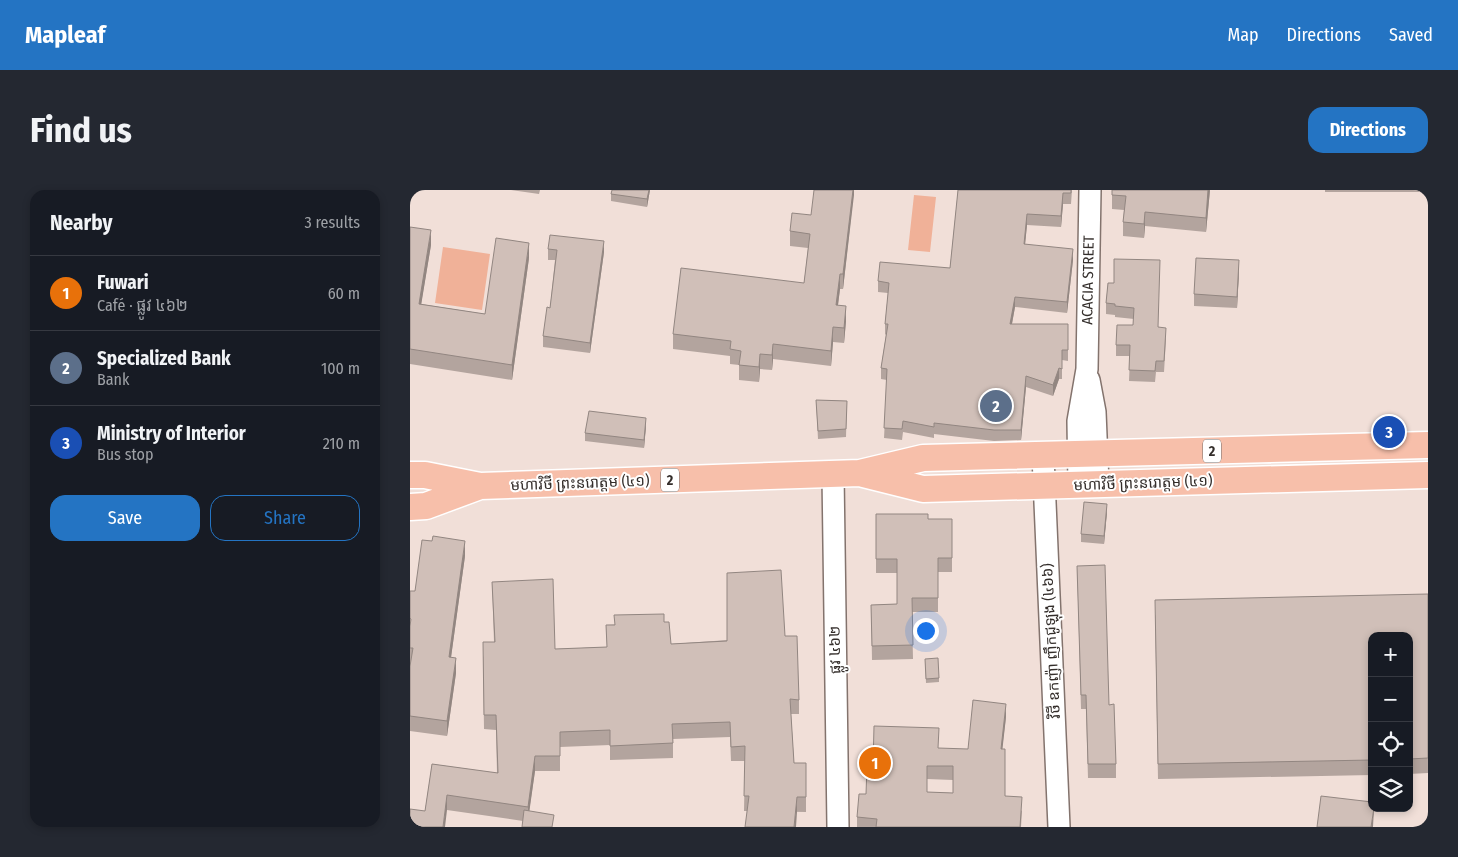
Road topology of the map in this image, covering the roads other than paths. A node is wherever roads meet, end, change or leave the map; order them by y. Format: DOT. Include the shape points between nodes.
graph roads {
  1 [pos="1090,190"];
  2 [pos="1428,445"];
  3 [pos="1088,454"];
  4 [pos="1043,456"];
  5 [pos="860,473"];
  6 [pos="833,474"];
  7 [pos="1428,474"];
  8 [pos="410,475"];
  9 [pos="1088,485"];
  10 [pos="480,486"];
  11 [pos="1044,486"];
  12 [pos="410,506"];
  13 [pos="838,827"];
  14 [pos="1059,827"];
  1 -- 3 [label="street, ACACIA STREET"];
  2 -- 3 [label="main road, មហាវិថី ព្រះនរោត្តម (៤១) / 2"];
  3 -- 4 [label="main road, មហាវិថី ព្រះនរោត្តម (៤១) / 2"];
  3 -- 9 [label="street, ACACIA STREET"];
  4 -- 5 [label="main road, មហាវិថី ព្រះនរោត្តម (៤១) / 2" via="923,458"];
  4 -- 11 [label="street, វិថី ឧកញ៉ា ញឹកជូឡុង (៤៦៦)"];
  5 -- 6 [label="main road, មហាវិថី ព្រះនរោត្តម (៤១) / 2"];
  5 -- 11 [label="main road, មហាវិថី ព្រះនរោត្តម (៤១) / 2" via="923,489"];
  6 -- 10 [label="main road, មហាវិថី ព្រះនរោត្តម (៤១) / 2"];
  6 -- 13 [label="street, ផ្លូវ ៤៦២"];
  7 -- 9 [label="main road, មហាវិថី ព្រះនរោត្តម (៤១) / 2"];
  8 -- 10 [label="main road, មហាវិថី ព្រះនរោត្តម (៤១) / 2"];
  9 -- 11 [label="main road, មហាវិថី ព្រះនរោត្តម (៤១) / 2"];
  10 -- 12 [label="main road, មហាវិថី ព្រះនរោត្តម (៤១) / 2" via="426,506"];
  11 -- 14 [label="street, វិថី ឧកញ៉ា ញឹកជូឡុង (៤៦៦)"];
}
